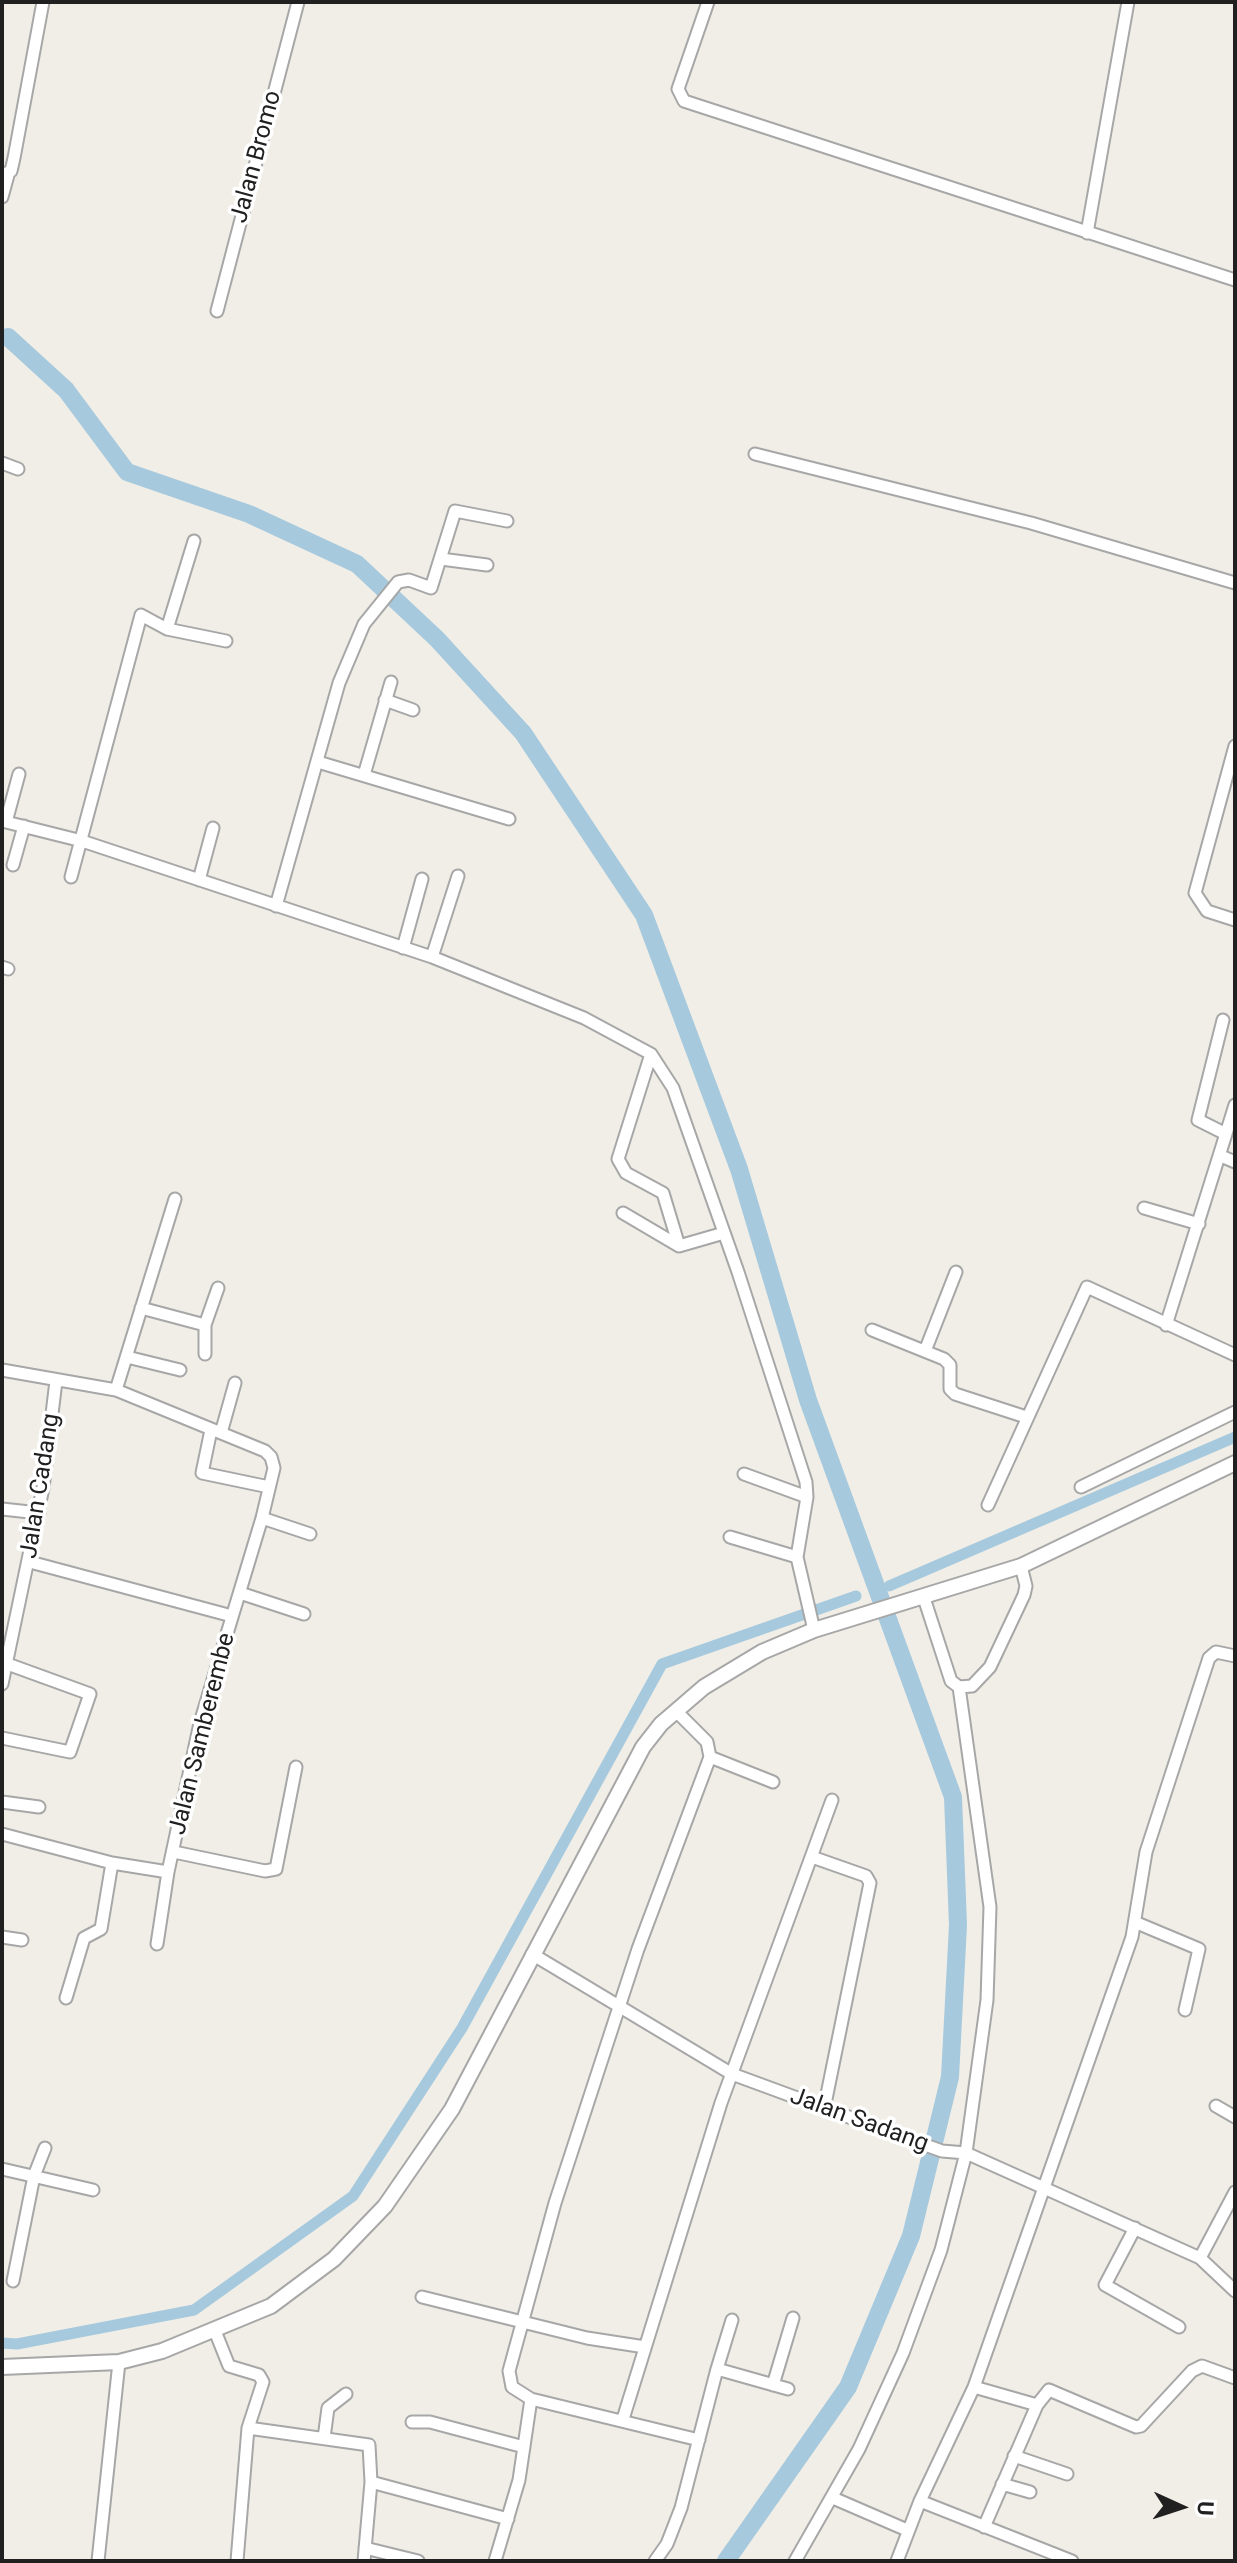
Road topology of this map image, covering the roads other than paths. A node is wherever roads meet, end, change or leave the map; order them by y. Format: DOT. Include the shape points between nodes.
graph roads {
  1 [pos="43,2"];
  2 [pos="298,2"];
  3 [pos="708,2"];
  4 [pos="1128,2"];
  5 [pos="5,175"];
  6 [pos="2,197"];
  7 [pos="1087,233"];
  8 [pos="1235,280"];
  9 [pos="217,311"];
  10 [pos="755,454"];
  11 [pos="2,463"];
  12 [pos="18,469"];
  13 [pos="507,521"];
  14 [pos="194,541"];
  15 [pos="441,559"];
  16 [pos="487,565"];
  17 [pos="1235,583"];
  18 [pos="167,629"];
  19 [pos="226,641"];
  20 [pos="391,682"];
  21 [pos="385,700"];
  22 [pos="413,710"];
  23 [pos="1235,746"];
  24 [pos="318,762"];
  25 [pos="19,774"];
  26 [pos="364,775"];
  27 [pos="509,819"];
  28 [pos="4,822"];
  29 [pos="24,826"];
  30 [pos="213,828"];
  31 [pos="82,841"];
  32 [pos="13,865"];
  33 [pos="458,876"];
  34 [pos="71,877"];
  35 [pos="422,879"];
  36 [pos="199,880"];
  37 [pos="276,906"];
  38 [pos="1235,920"];
  39 [pos="403,948"];
  40 [pos="432,957"];
  41 [pos="1223,1020"];
  42 [pos="651,1054"];
  43 [pos="1235,1105"];
  44 [pos="1226,1134"];
  45 [pos="1221,1156"];
  46 [pos="1235,1162"];
  47 [pos="175,1199"];
  48 [pos="1144,1208"];
  49 [pos="623,1213"];
  50 [pos="1199,1224"];
  51 [pos="724,1233"];
  52 [pos="679,1246"];
  53 [pos="956,1272"];
  54 [pos="218,1288"];
  55 [pos="141,1308"];
  56 [pos="205,1325"];
  57 [pos="1166,1325"];
  58 [pos="872,1330"];
  59 [pos="925,1351"];
  60 [pos="205,1354"];
  61 [pos="1235,1355"];
  62 [pos="127,1357"];
  63 [pos="2,1370"];
  64 [pos="180,1370"];
  65 [pos="56,1381"];
  66 [pos="235,1383"];
  67 [pos="116,1390"];
  68 [pos="1235,1412"];
  69 [pos="1026,1417"];
  70 [pos="216,1431"];
  71 [pos="1235,1463"];
  72 [pos="744,1474"];
  73 [pos="269,1487"];
  74 [pos="1081,1487"];
  75 [pos="807,1497"];
  76 [pos="988,1505"];
  77 [pos="2,1509"];
  78 [pos="39,1513"];
  79 [pos="262,1518"];
  80 [pos="310,1534"];
  81 [pos="730,1537"];
  82 [pos="797,1557"];
  83 [pos="30,1562"];
  84 [pos="1024,1575"];
  85 [pos="240,1593"];
  86 [pos="924,1598"];
  87 [pos="304,1614"];
  88 [pos="232,1616"];
  89 [pos="813,1626"];
  90 [pos="1235,1656"];
  91 [pos="4,1662"];
  92 [pos="2,1684"];
  93 [pos="959,1687"];
  94 [pos="676,1711"];
  95 [pos="2,1738"];
  96 [pos="710,1757"];
  97 [pos="296,1767"];
  98 [pos="773,1782"];
  99 [pos="832,1800"];
  100 [pos="2,1802"];
  101 [pos="39,1807"];
  102 [pos="2,1834"];
  103 [pos="174,1852"];
  104 [pos="812,1857"];
  105 [pos="112,1863"];
  106 [pos="168,1872"];
  107 [pos="1137,1923"];
  108 [pos="2,1937"];
  109 [pos="22,1940"];
  110 [pos="157,1944"];
  111 [pos="532,1954"];
  112 [pos="66,1998"];
  113 [pos="619,2007"];
  114 [pos="1185,2010"];
  115 [pos="732,2074"];
  116 [pos="1216,2106"];
  117 [pos="824,2109"];
  118 [pos="1235,2117"];
  119 [pos="45,2148"];
  120 [pos="966,2153"];
  121 [pos="2,2169"];
  122 [pos="34,2176"];
  123 [pos="93,2190"];
  124 [pos="1044,2191"];
  125 [pos="1235,2192"];
  126 [pos="1135,2228"];
  127 [pos="1200,2258"];
  128 [pos="13,2281"];
  129 [pos="1235,2291"];
  130 [pos="422,2297"];
  131 [pos="793,2318"];
  132 [pos="732,2320"];
  133 [pos="525,2323"];
  134 [pos="1179,2327"];
  135 [pos="215,2331"];
  136 [pos="645,2347"];
  137 [pos="119,2362"];
  138 [pos="2,2367"];
  139 [pos="717,2369"];
  140 [pos="1235,2378"];
  141 [pos="773,2385"];
  142 [pos="974,2387"];
  143 [pos="788,2389"];
  144 [pos="346,2394"];
  145 [pos="531,2399"];
  146 [pos="1037,2405"];
  147 [pos="623,2419"];
  148 [pos="412,2422"];
  149 [pos="248,2428"];
  150 [pos="324,2438"];
  151 [pos="699,2440"];
  152 [pos="524,2447"];
  153 [pos="1014,2456"];
  154 [pos="1067,2474"];
  155 [pos="371,2482"];
  156 [pos="1002,2484"];
  157 [pos="1030,2492"];
  158 [pos="833,2498"];
  159 [pos="920,2501"];
  160 [pos="508,2519"];
  161 [pos="984,2527"];
  162 [pos="907,2530"];
  163 [pos="365,2548"];
  164 [pos="98,2561"];
  165 [pos="237,2561"];
  166 [pos="364,2561"];
  167 [pos="418,2561"];
  168 [pos="495,2561"];
  169 [pos="655,2561"];
  170 [pos="795,2561"];
  171 [pos="897,2561"];
  172 [pos="1072,2561"];
  1 -- 5 [label="street" via="14,158"];
  2 -- 9 [label="street, Jalan Bromo"];
  3 -- 7 [label="street" via="678,89 684,101"];
  4 -- 7 [label="street"];
  5 -- 6 [label="street"];
  7 -- 8 [label="street"];
  10 -- 17 [label="street" via="1031,523"];
  11 -- 12 [label="street"];
  13 -- 15 [label="street" via="455,511"];
  14 -- 18 [label="street"];
  15 -- 16 [label="street"];
  15 -- 24 [label="street" via="429,589 409,580 393,585 384,596 350,653"];
  18 -- 19 [label="street"];
  18 -- 31 [label="street" via="144,615 139,619"];
  20 -- 21 [label="street"];
  21 -- 22 [label="street"];
  21 -- 26 [label="street"];
  23 -- 38 [label="street" via="1195,893 1207,911"];
  24 -- 26 [label="street"];
  24 -- 37 [label="street"];
  25 -- 28 [label="street"];
  26 -- 27 [label="street"];
  28 -- 29 [label="street"];
  29 -- 31 [label="street"];
  29 -- 32 [label="street"];
  30 -- 36 [label="street"];
  31 -- 34 [label="street"];
  31 -- 36 [label="street"];
  33 -- 40 [label="street"];
  35 -- 39 [label="street"];
  36 -- 37 [label="street"];
  37 -- 39 [label="street"];
  39 -- 40 [label="street"];
  40 -- 42 [label="street" via="584,1018"];
  41 -- 44 [label="street" via="1198,1120"];
  42 -- 51 [label="street" via="673,1088"];
  42 -- 52 [label="street" via="618,1159 626,1173 663,1193"];
  43 -- 44 [label="street"];
  44 -- 45 [label="street"];
  45 -- 46 [label="street"];
  45 -- 50 [label="street"];
  47 -- 55 [label="street"];
  48 -- 50 [label="street"];
  49 -- 52 [label="street"];
  50 -- 57 [label="street"];
  51 -- 52 [label="street"];
  51 -- 75 [label="street"];
  53 -- 59 [label="street"];
  54 -- 56 [label="street"];
  55 -- 56 [label="street"];
  55 -- 62 [label="street"];
  56 -- 60 [label="street"];
  57 -- 61 [label="street"];
  57 -- 69 [label="street" via="1087,1287"];
  58 -- 59 [label="street"];
  59 -- 69 [label="street" via="950,1365 950,1389 955,1394"];
  62 -- 64 [label="street"];
  62 -- 67 [label="street"];
  63 -- 65 [label="street, Jalan Samberembe"];
  65 -- 67 [label="street, Jalan Samberembe"];
  65 -- 78 [label="street, Jalan Cadang"];
  66 -- 70 [label="street"];
  67 -- 70 [label="street, Jalan Samberembe"];
  68 -- 74 [label="street"];
  69 -- 76 [label="street"];
  70 -- 73 [label="street, Jalan Samberembe" via="268,1453 274,1468"];
  70 -- 73 [label="street" via="202,1473"];
  71 -- 84 [label="street"];
  72 -- 75 [label="street"];
  73 -- 79 [label="street, Jalan Samberembe"];
  75 -- 82 [label="street"];
  77 -- 78 [label="street"];
  78 -- 83 [label="street, Jalan Cadang"];
  79 -- 80 [label="street"];
  79 -- 85 [label="street, Jalan Samberembe"];
  81 -- 82 [label="street"];
  82 -- 89 [label="street"];
  83 -- 88 [label="street, Jalan Samberembe"];
  83 -- 91 [label="street, Jalan Cadang"];
  84 -- 86 [label="street"];
  84 -- 93 [label="street" via="990,1667 972,1686"];
  85 -- 87 [label="street"];
  85 -- 88 [label="street, Jalan Samberembe"];
  86 -- 89 [label="street"];
  86 -- 93 [label="street" via="941,1658"];
  88 -- 103 [label="street, Jalan Samberembe" via="200,1723"];
  89 -- 94 [label="street" via="734,1667"];
  90 -- 107 [label="street" via="1216,1652 1209,1658 1146,1852"];
  91 -- 92 [label="street, Jalan Cadang"];
  91 -- 95 [label="street" via="87,1690 90,1696 70,1752"];
  93 -- 120 [label="street" via="990,1907 987,2000"];
  94 -- 96 [label="street" via="707,1742"];
  94 -- 111 [label="street" via="628,1771"];
  96 -- 98 [label="street"];
  96 -- 113 [label="street"];
  97 -- 103 [label="street, Jalan Samberembe" via="276,1869"];
  99 -- 104 [label="street"];
  100 -- 101 [label="street"];
  102 -- 105 [label="street"];
  103 -- 106 [label="street, Jalan Samberembe"];
  104 -- 115 [label="street"];
  104 -- 117 [label="street" via="866,1876 870,1883"];
  105 -- 106 [label="street"];
  105 -- 112 [label="street" via="101,1929 84,1938"];
  106 -- 110 [label="street, Jalan Samberembe"];
  107 -- 114 [label="street" via="1199,1949"];
  107 -- 124 [label="street"];
  108 -- 109 [label="street"];
  111 -- 113 [label="street, Jalan Sadang"];
  111 -- 135 [label="street" via="452,2109 385,2206 334,2259 271,2306"];
  113 -- 115 [label="street, Jalan Sadang"];
  113 -- 133 [label="street" via="555,2203"];
  115 -- 117 [label="street, Jalan Sadang"];
  115 -- 136 [label="street"];
  116 -- 118 [label="street"];
  117 -- 120 [label="street, Jalan Sadang" via="942,2151"];
  119 -- 122 [label="street"];
  120 -- 124 [label="street, Jalan Sadang"];
  120 -- 158 [label="street" via="941,2250 903,2353"];
  121 -- 122 [label="street"];
  122 -- 123 [label="street"];
  122 -- 128 [label="street"];
  124 -- 126 [label="street, Jalan Sadang"];
  124 -- 142 [label="street"];
  125 -- 127 [label="street"];
  126 -- 127 [label="street, Jalan Sadang"];
  126 -- 134 [label="street" via="1105,2285"];
  127 -- 129 [label="street, Jalan Sadang"];
  130 -- 133 [label="street"];
  131 -- 141 [label="street"];
  132 -- 139 [label="street"];
  133 -- 136 [label="street"];
  133 -- 145 [label="street" via="510,2380 515,2390"];
  135 -- 137 [label="street"];
  135 -- 149 [label="street" via="232,2370 262,2377"];
  136 -- 147 [label="street"];
  137 -- 138 [label="street"];
  137 -- 164 [label="street"];
  139 -- 141 [label="street"];
  139 -- 151 [label="street"];
  140 -- 146 [label="street" via="1202,2366 1192,2371 1141,2426 1049,2390"];
  141 -- 143 [label="street"];
  142 -- 146 [label="street"];
  142 -- 159 [label="street"];
  144 -- 150 [label="street" via="328,2408"];
  145 -- 147 [label="street"];
  145 -- 152 [label="street"];
  146 -- 153 [label="street"];
  147 -- 151 [label="street"];
  148 -- 152 [label="street"];
  149 -- 150 [label="street"];
  149 -- 165 [label="street"];
  150 -- 155 [label="street" via="369,2445"];
  151 -- 169 [label="street" via="675,2527"];
  152 -- 160 [label="street"];
  153 -- 154 [label="street"];
  153 -- 156 [label="street"];
  155 -- 160 [label="street"];
  155 -- 163 [label="street"];
  156 -- 157 [label="street"];
  156 -- 161 [label="street"];
  158 -- 162 [label="street"];
  158 -- 170 [label="street"];
  159 -- 161 [label="street"];
  159 -- 162 [label="street"];
  160 -- 168 [label="street"];
  161 -- 172 [label="street"];
  162 -- 171 [label="street"];
  163 -- 166 [label="street"];
  163 -- 167 [label="street"];
}
